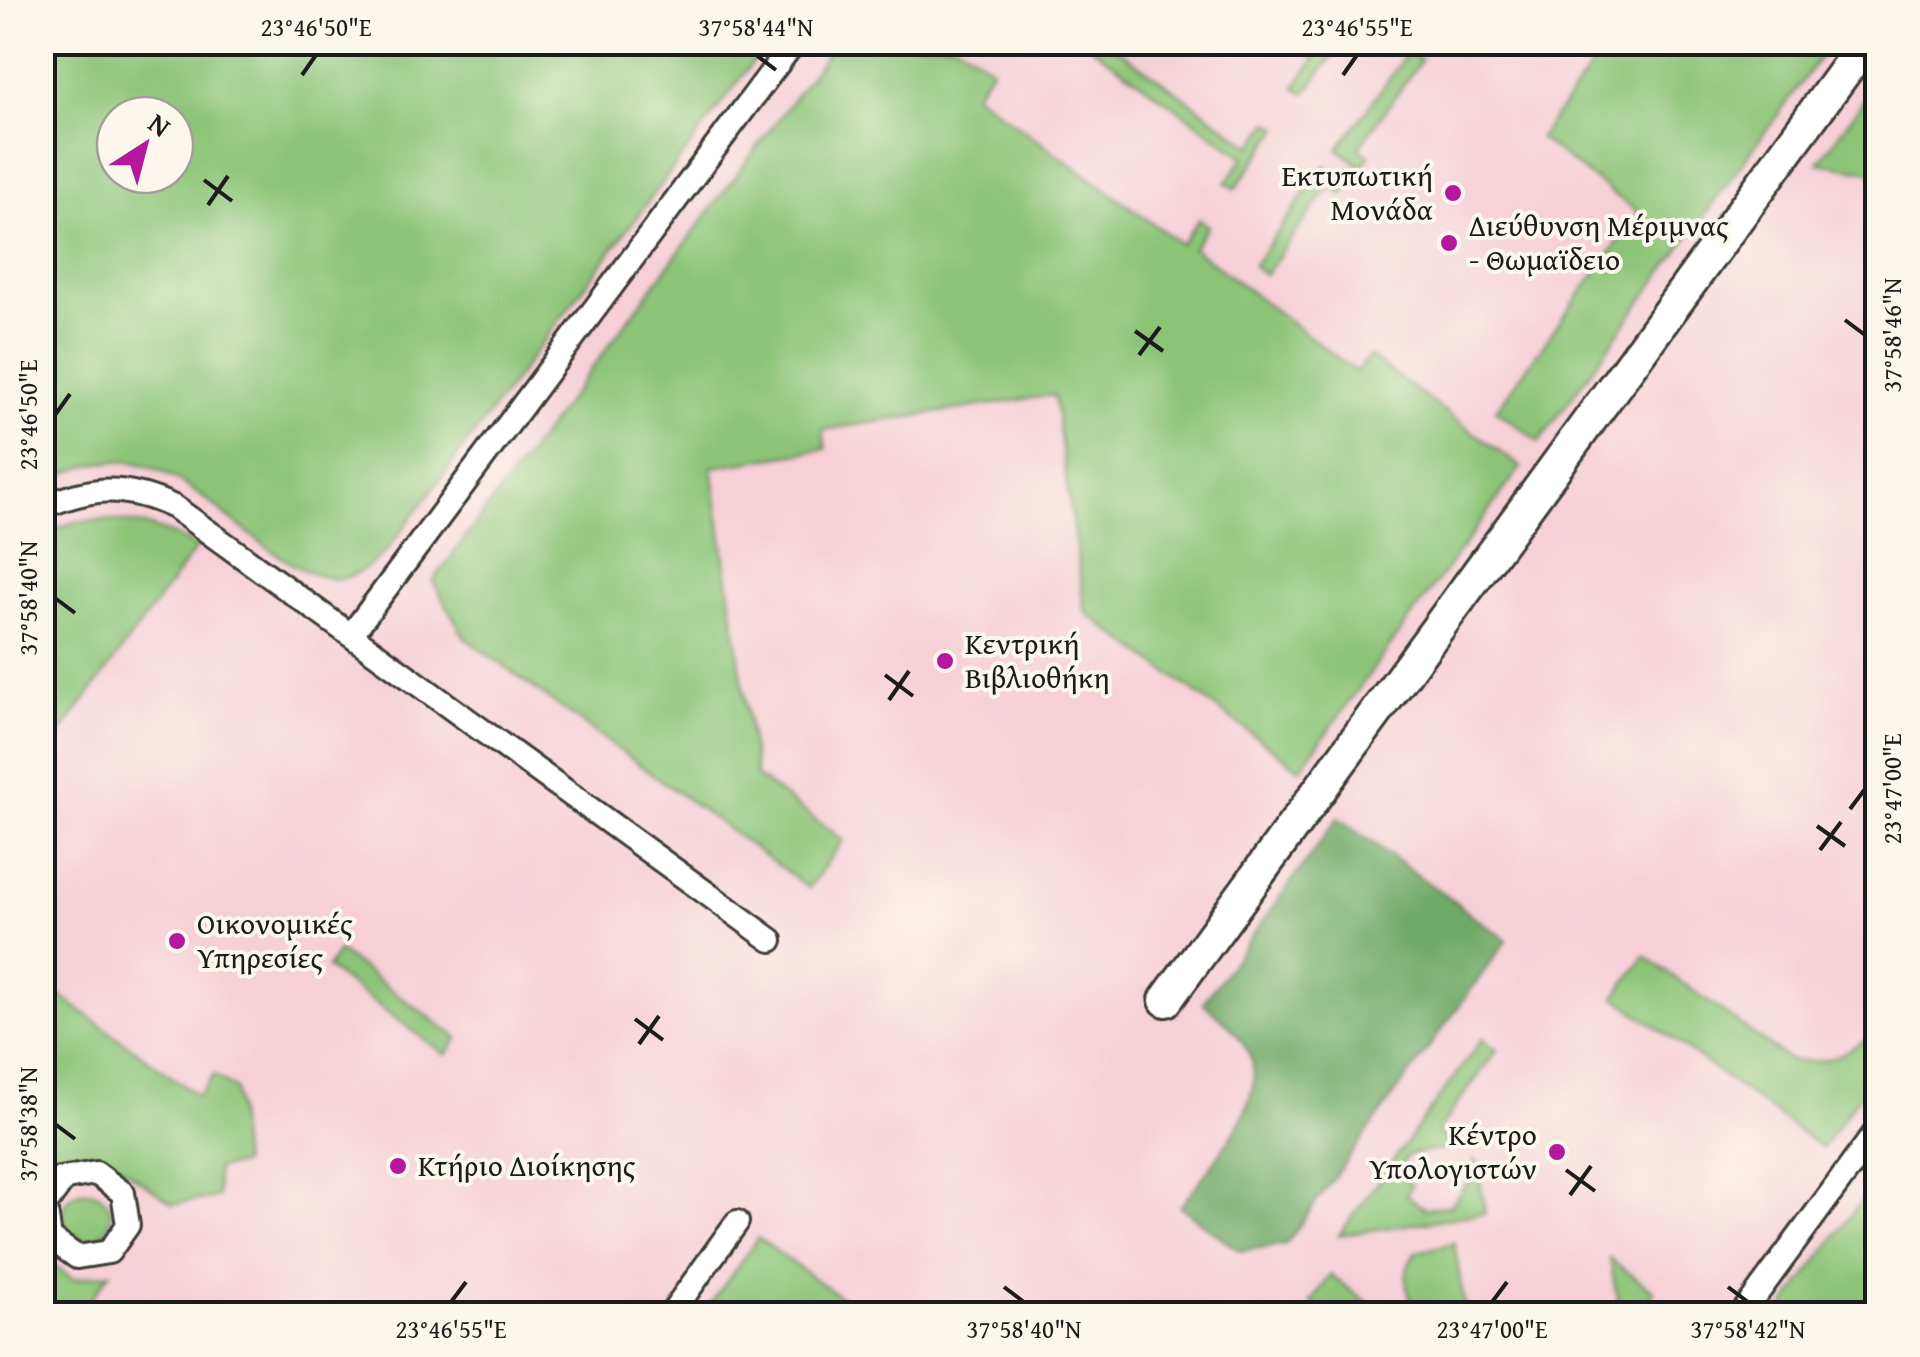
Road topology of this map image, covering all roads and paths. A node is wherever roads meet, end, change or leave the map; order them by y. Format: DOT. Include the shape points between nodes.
graph roads {
  1 [pos="794,42"];
  2 [pos="1866,42"];
  3 [pos="42,507"];
  4 [pos="352,635"];
  5 [pos="771,940"];
  6 [pos="1166,1000"];
  7 [pos="1878,1129"];
  8 [pos="737,1222"];
  9 [pos="671,1314"];
  10 [pos="1742,1314"];
  1 -- 4 [label="lane"];
  2 -- 6 [label="street"];
  3 -- 4 [label="lane" via="102,490 144,493 174,506"];
  4 -- 5 [label="lane"];
  7 -- 10 [label="lane"];
  8 -- 9 [label="lane"];
}
